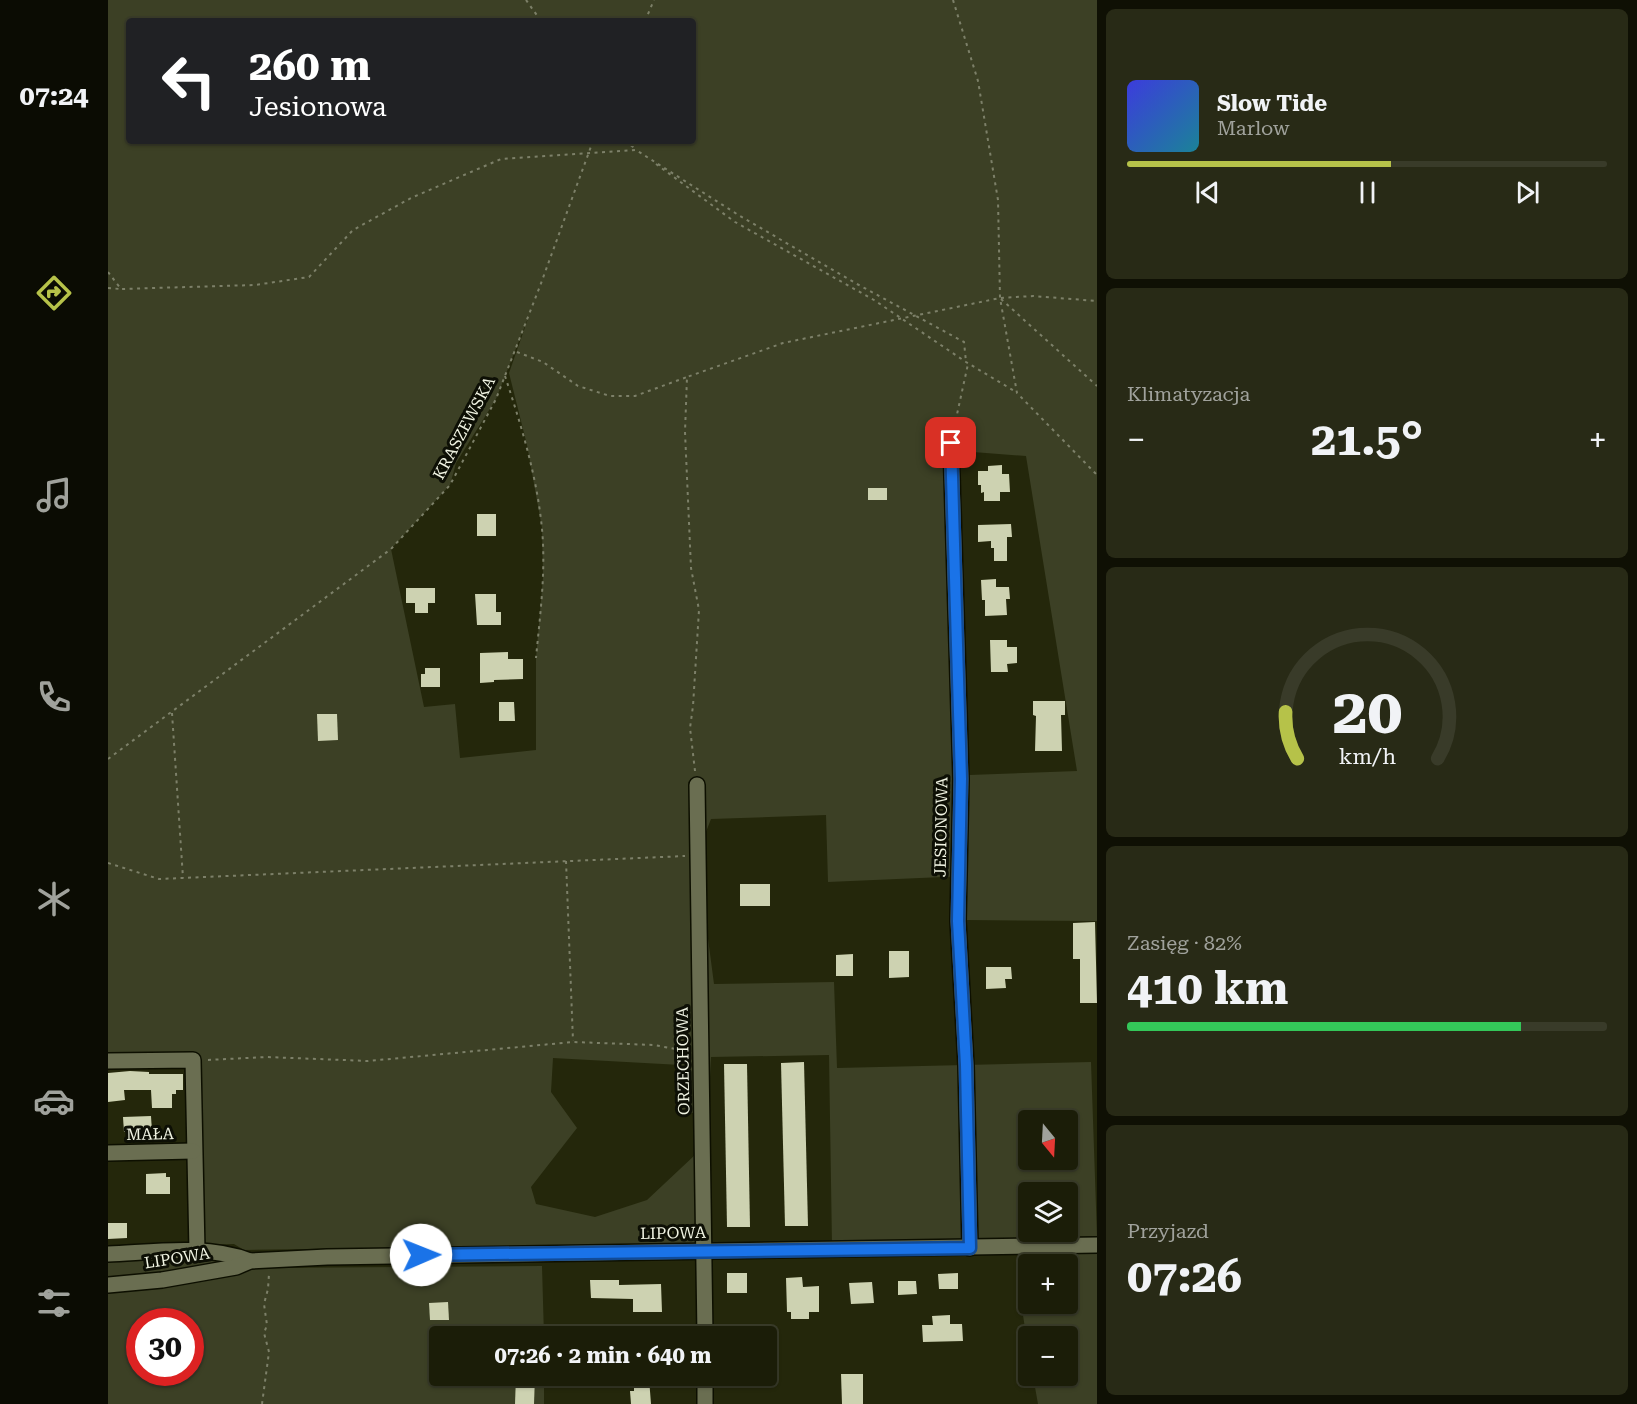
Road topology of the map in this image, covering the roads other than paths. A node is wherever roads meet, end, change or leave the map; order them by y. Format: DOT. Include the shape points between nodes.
graph roads {
  1 [pos="951,443"];
  2 [pos="697,785"];
  3 [pos="108,1061"];
  4 [pos="194,1151"];
  5 [pos="108,1153"];
  6 [pos="1097,1245"];
  7 [pos="970,1248"];
  8 [pos="197,1251"];
  9 [pos="704,1251"];
  10 [pos="108,1254"];
  11 [pos="250,1261"];
  12 [pos="108,1285"];
  13 [pos="705,1326"];
  14 [pos="705,1386"];
  15 [pos="705,1404"];
  1 -- 7 [label="street, JESIONOWA" via="961,779 958,921"];
  2 -- 9 [label="street, ORZECHOWA"];
  3 -- 4 [label="street" via="193,1060"];
  4 -- 5 [label="street, MAŁA"];
  4 -- 8 [label="street"];
  6 -- 7 [label="street, LIPOWA"];
  7 -- 9 [label="street, LIPOWA"];
  8 -- 10 [label="street, LIPOWA"];
  8 -- 11 [label="street, LIPOWA" via="233,1254"];
  9 -- 11 [label="street, LIPOWA"];
  9 -- 13 [label="street, ORZECHOWA"];
  11 -- 12 [label="street, LIPOWA" via="162,1280"];
  14 -- 15 [label="street"];
}
